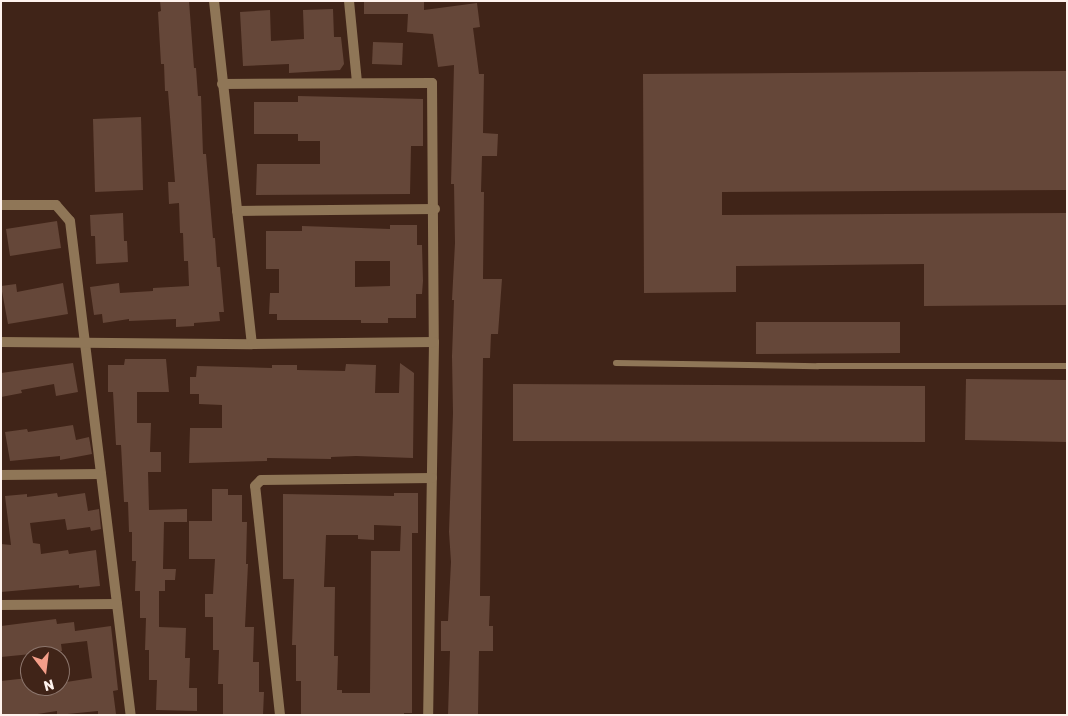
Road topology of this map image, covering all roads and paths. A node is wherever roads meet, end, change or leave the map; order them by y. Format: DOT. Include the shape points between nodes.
graph roads {
  1 [pos="214,1"];
  2 [pos="349,1"];
  3 [pos="357,83"];
  4 [pos="222,84"];
  5 [pos="1,205"];
  6 [pos="434,209"];
  7 [pos="237,211"];
  8 [pos="84,341"];
  9 [pos="1,342"];
  10 [pos="434,342"];
  11 [pos="252,344"];
  12 [pos="616,363"];
  13 [pos="1067,366"];
  14 [pos="101,474"];
  15 [pos="1,475"];
  16 [pos="432,478"];
  17 [pos="117,604"];
  18 [pos="1,605"];
  19 [pos="131,715"];
  20 [pos="280,715"];
  21 [pos="428,715"];
  1 -- 4 [label="street"];
  2 -- 3 [label="street"];
  3 -- 4 [label="street"];
  3 -- 6 [label="street" via="432,83"];
  4 -- 7 [label="street"];
  5 -- 8 [label="street" via="56,205 70,221"];
  6 -- 7 [label="street"];
  6 -- 10 [label="street"];
  7 -- 11 [label="street"];
  8 -- 9 [label="street"];
  8 -- 11 [label="street"];
  8 -- 14 [label="street"];
  10 -- 11 [label="street"];
  10 -- 16 [label="street"];
  12 -- 13 [label="lane"];
  14 -- 15 [label="street"];
  14 -- 17 [label="street"];
  16 -- 20 [label="street" via="261,480 255,486"];
  16 -- 21 [label="street"];
  17 -- 18 [label="street"];
  17 -- 19 [label="street"];
}
